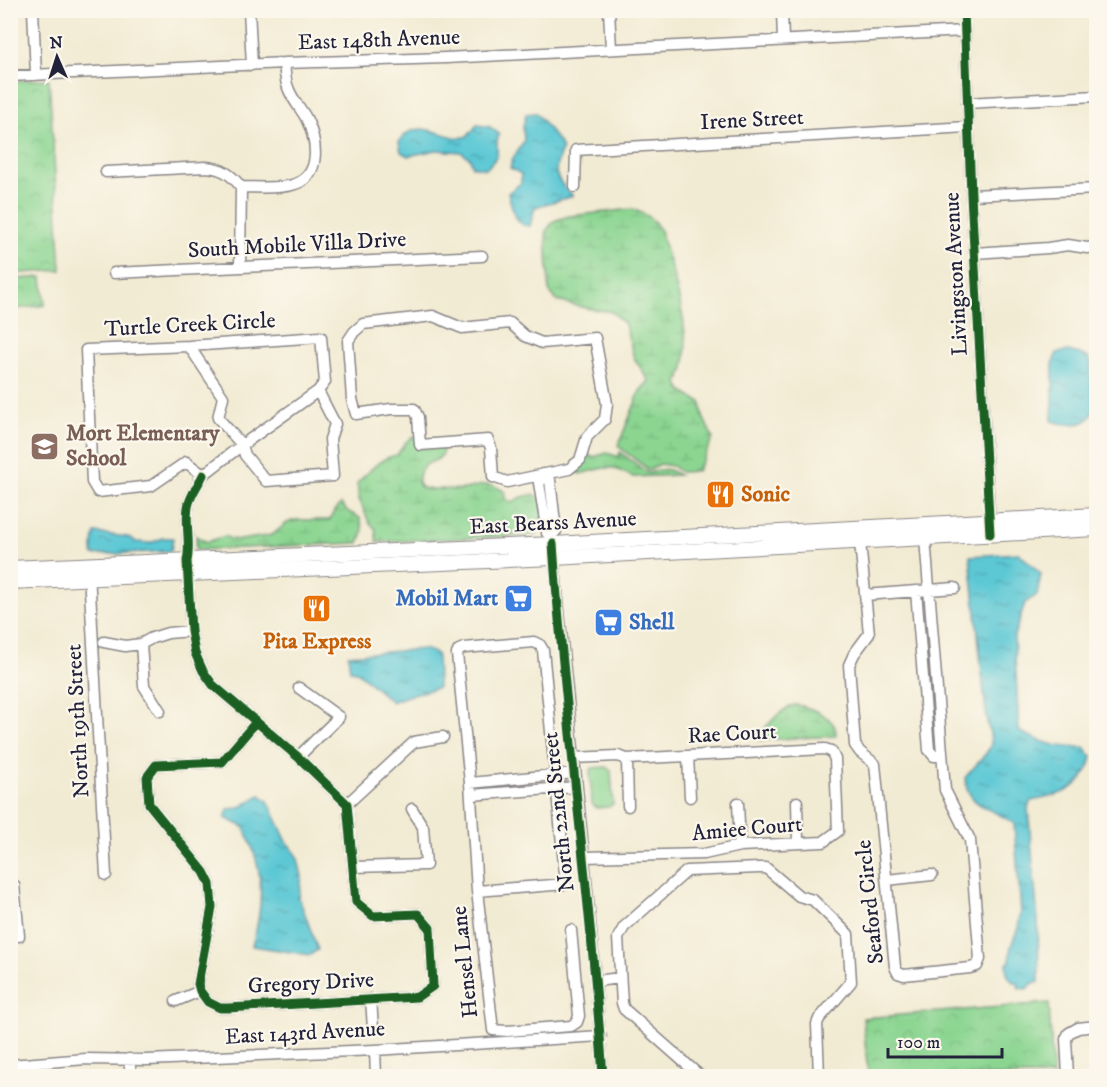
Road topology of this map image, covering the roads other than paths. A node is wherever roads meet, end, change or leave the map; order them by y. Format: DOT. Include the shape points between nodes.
graph roads {
  1 [pos="33,10"];
  2 [pos="249,10"];
  3 [pos="609,10"];
  4 [pos="782,10"];
  5 [pos="964,10"];
  6 [pos="965,31"];
  7 [pos="783,40"];
  8 [pos="611,48"];
  9 [pos="284,63"];
  10 [pos="252,65"];
  11 [pos="36,75"];
  12 [pos="10,76"];
  13 [pos="1096,96"];
  14 [pos="967,103"];
  15 [pos="968,127"];
  16 [pos="106,172"];
  17 [pos="241,187"];
  18 [pos="575,187"];
  19 [pos="1096,189"];
  20 [pos="971,195"];
  21 [pos="1096,247"];
  22 [pos="975,253"];
  23 [pos="482,256"];
  24 [pos="240,266"];
  25 [pos="114,273"];
  26 [pos="189,346"];
  27 [pos="318,391"];
  28 [pos="242,445"];
  29 [pos="203,475"];
  30 [pos="543,476"];
  31 [pos="1096,515"];
  32 [pos="989,527"];
  33 [pos="1096,529"];
  34 [pos="925,538"];
  35 [pos="860,542"];
  36 [pos="553,545"];
  37 [pos="10,568"];
  38 [pos="187,568"];
  39 [pos="89,572"];
  40 [pos="46,574"];
  41 [pos="10,582"];
  42 [pos="955,588"];
  43 [pos="865,590"];
  44 [pos="930,590"];
  45 [pos="916,591"];
  46 [pos="191,631"];
  47 [pos="105,642"];
  48 [pos="141,644"];
  49 [pos="299,688"];
  50 [pos="160,711"];
  51 [pos="256,722"];
  52 [pos="443,737"];
  53 [pos="942,754"];
  54 [pos="688,756"];
  55 [pos="298,757"];
  56 [pos="627,759"];
  57 [pos="835,759"];
  58 [pos="574,766"];
  59 [pos="556,775"];
  60 [pos="470,783"];
  61 [pos="576,786"];
  62 [pos="557,788"];
  63 [pos="471,795"];
  64 [pos="690,796"];
  65 [pos="797,802"];
  66 [pos="738,803"];
  67 [pos="347,804"];
  68 [pos="628,806"];
  69 [pos="412,810"];
  70 [pos="798,843"];
  71 [pos="740,846"];
  72 [pos="584,857"];
  73 [pos="353,867"];
  74 [pos="105,875"];
  75 [pos="932,875"];
  76 [pos="887,880"];
  77 [pos="14,885"];
  78 [pos="477,891"];
  79 [pos="13,909"];
  80 [pos="571,930"];
  81 [pos="18,936"];
  82 [pos="620,978"];
  83 [pos="596,981"];
  84 [pos="200,991"];
  85 [pos="371,999"];
  86 [pos="176,1001"];
  87 [pos="1096,1026"];
  88 [pos="373,1028"];
  89 [pos="493,1030"];
  90 [pos="601,1036"];
  91 [pos="494,1043"];
  92 [pos="375,1050"];
  93 [pos="129,1059"];
  94 [pos="10,1065"];
  95 [pos="130,1077"];
  96 [pos="376,1077"];
  97 [pos="603,1077"];
  98 [pos="700,1077"];
  99 [pos="819,1077"];
  100 [pos="1068,1077"];
  1 -- 11 [label="street"];
  2 -- 10 [label="street"];
  3 -- 8 [label="street"];
  4 -- 7 [label="street"];
  5 -- 6 [label="street, Livingston Avenue"];
  6 -- 7 [label="street, East 148th Avenue"];
  6 -- 14 [label="street, Livingston Avenue"];
  7 -- 8 [label="street, East 148th Avenue"];
  8 -- 9 [label="street, East 148th Avenue"];
  9 -- 10 [label="street, East 148th Avenue"];
  9 -- 17 [label="street" via="290,92 310,129 316,161 308,175 294,185"];
  10 -- 11 [label="street, East 148th Avenue"];
  11 -- 12 [label="street, East 148th Avenue"];
  13 -- 14 [label="street"];
  14 -- 15 [label="street, Livingston Avenue"];
  15 -- 18 [label="street, Irene Street" via="576,150"];
  15 -- 20 [label="street, Livingston Avenue"];
  16 -- 17 [label="street" via="214,168 228,173"];
  17 -- 24 [label="street"];
  19 -- 20 [label="street"];
  20 -- 22 [label="street, Livingston Avenue"];
  21 -- 22 [label="street" via="1068,245"];
  22 -- 32 [label="street, Livingston Avenue"];
  23 -- 24 [label="street, South Mobile Villa Drive"];
  24 -- 25 [label="street, South Mobile Villa Drive"];
  26 -- 27 [label="street, Turtle Creek Circle" via="321,336 325,382"];
  26 -- 28 [label="street" via="223,397 218,418"];
  26 -- 29 [label="street, Turtle Creek Circle" via="86,350 92,482 98,492 151,486 186,462"];
  27 -- 28 [label="street"];
  27 -- 28 [label="street" via="335,424 330,439 333,476 266,480 245,456"];
  28 -- 29 [label="street"];
  29 -- 38 [label="street" via="188,506"];
  30 -- 30 [label="street" via="507,483 493,477 488,440 420,446 414,409 356,414 348,341 354,332 363,324 433,316 462,328 510,323 525,336 542,343 595,338 607,404 604,418 587,437 580,460 569,469"];
  30 -- 36 [label="street, North 22nd Street" via="550,480 552,491 556,531"];
  31 -- 32 [label="main road, East Bearss Avenue"];
  32 -- 33 [label="main road, East Bearss Avenue"];
  32 -- 34 [label="main road, East Bearss Avenue"];
  32 -- 36 [label="main road, East Bearss Avenue"];
  34 -- 35 [label="main road, East Bearss Avenue"];
  34 -- 44 [label="street, Seaford Circle"];
  35 -- 36 [label="main road, East Bearss Avenue"];
  35 -- 43 [label="street, Seaford Circle"];
  36 -- 38 [label="main road, East Bearss Avenue"];
  36 -- 58 [label="street, North 22nd Street"];
  37 -- 40 [label="main road, East Bearss Avenue"];
  38 -- 39 [label="main road, East Bearss Avenue"];
  38 -- 46 [label="street"];
  39 -- 40 [label="main road, East Bearss Avenue"];
  39 -- 74 [label="street, North 19th Street"];
  40 -- 41 [label="main road, East Bearss Avenue"];
  42 -- 44 [label="street"];
  43 -- 45 [label="street"];
  43 -- 76 [label="street, Seaford Circle" via="868,634 849,665 855,745 876,768"];
  44 -- 45 [label="street"];
  44 -- 53 [label="street, Seaford Circle"];
  45 -- 53 [label="street" via="929,750 934,756"];
  46 -- 48 [label="street" via="168,633"];
  46 -- 51 [label="street" via="195,653 213,685"];
  47 -- 48 [label="street"];
  48 -- 50 [label="street" via="144,686"];
  49 -- 55 [label="street" via="339,717"];
  51 -- 55 [label="street"];
  51 -- 84 [label="street" via="222,762 156,765 147,777 149,804 204,872 211,891"];
  52 -- 67 [label="street" via="414,742"];
  53 -- 76 [label="street, Seaford Circle" via="946,795 970,840 980,959 977,966 898,973"];
  54 -- 56 [label="street, Rae Court"];
  54 -- 57 [label="street, Rae Court" via="825,749"];
  54 -- 64 [label="street"];
  55 -- 67 [label="street"];
  56 -- 58 [label="street, Rae Court"];
  56 -- 68 [label="street"];
  57 -- 70 [label="street, Amiee Court" via="838,831 823,842"];
  58 -- 59 [label="street, Rae Court"];
  58 -- 61 [label="street, North 22nd Street"];
  59 -- 60 [label="street"];
  59 -- 60 [label="street, Hensel Lane" via="540,645 534,642 464,648 457,654"];
  59 -- 62 [label="street, Hensel Lane"];
  60 -- 63 [label="street, Hensel Lane"];
  61 -- 62 [label="street"];
  61 -- 72 [label="street, North 22nd Street"];
  62 -- 63 [label="street"];
  62 -- 78 [label="street, Hensel Lane" via="566,884"];
  63 -- 78 [label="street, Hensel Lane"];
  65 -- 70 [label="street"];
  66 -- 71 [label="street"];
  67 -- 73 [label="street, Gregory Drive"];
  69 -- 73 [label="street" via="423,827 426,865"];
  70 -- 71 [label="street, Amiee Court"];
  71 -- 72 [label="street, Amiee Court" via="704,854"];
  72 -- 83 [label="street, North 22nd Street"];
  73 -- 85 [label="street, Gregory Drive" via="356,902 373,916 418,914 430,928 433,986 417,998"];
  75 -- 76 [label="street"];
  77 -- 79 [label="street"];
  78 -- 89 [label="street, Hensel Lane"];
  79 -- 81 [label="street"];
  80 -- 89 [label="street, Hensel Lane" via="577,1022 571,1026"];
  82 -- 83 [label="street"];
  82 -- 98 [label="street" via="624,1009"];
  82 -- 99 [label="street" via="620,932 687,871 766,868 799,896 813,900 848,934 851,982 819,1019"];
  83 -- 90 [label="street, North 22nd Street"];
  84 -- 85 [label="street, Gregory Drive" via="208,1002 220,1008"];
  84 -- 86 [label="street"];
  85 -- 88 [label="street"];
  87 -- 100 [label="street" via="1069,1033"];
  89 -- 91 [label="street"];
  90 -- 91 [label="street, East 143rd Avenue"];
  90 -- 97 [label="street, North 22nd Street"];
  91 -- 92 [label="street, East 143rd Avenue"];
  92 -- 93 [label="street, East 143rd Avenue"];
  92 -- 96 [label="street"];
  93 -- 94 [label="street, East 143rd Avenue"];
  93 -- 95 [label="street"];
}
